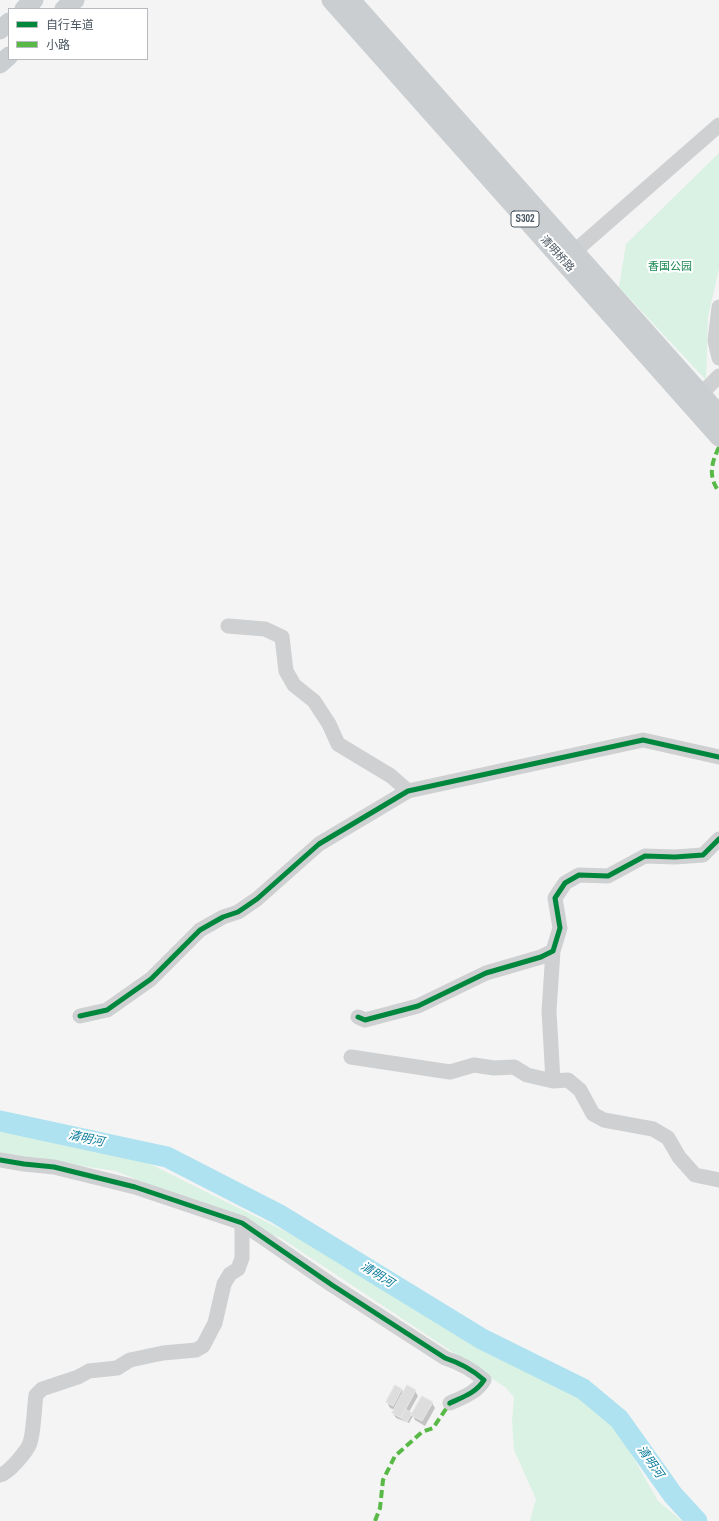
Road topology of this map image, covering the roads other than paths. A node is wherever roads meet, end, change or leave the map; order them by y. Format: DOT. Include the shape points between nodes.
graph roads {
  1 [pos="34,0"];
  2 [pos="75,0"];
  3 [pos="331,0"];
  4 [pos="351,0"];
  5 [pos="25,8"];
  6 [pos="65,8"];
  7 [pos="8,23"];
  8 [pos="0,30"];
  9 [pos="8,57"];
  10 [pos="0,64"];
  11 [pos="719,125"];
  12 [pos="569,256"];
  13 [pos="719,307"];
  14 [pos="719,358"];
  15 [pos="719,376"];
  16 [pos="701,394"];
  17 [pos="719,414"];
  18 [pos="719,437"];
  19 [pos="228,626"];
  20 [pos="719,757"];
  21 [pos="408,791"];
  22 [pos="719,839"];
  23 [pos="553,951"];
  24 [pos="80,1016"];
  25 [pos="358,1017"];
  26 [pos="351,1057"];
  27 [pos="553,1081"];
  28 [pos="0,1160"];
  29 [pos="719,1180"];
  30 [pos="242,1223"];
  31 [pos="450,1403"];
  32 [pos="0,1475"];
  1 -- 5 [label="main road"];
  2 -- 6 [label="main road"];
  3 -- 12 [label="main road, 清明桥路 / S302"];
  4 -- 12 [label="main road, 清明桥路 / S302"];
  7 -- 8 [label="main road"];
  9 -- 10 [label="main road"];
  11 -- 12 [label="street"];
  12 -- 16 [label="main road, 清明桥路 / S302"];
  12 -- 18 [label="main road, 清明桥路 / S302"];
  13 -- 14 [label="street" via="715,341"];
  15 -- 16 [label="street"];
  16 -- 17 [label="main road, 清明桥路 / S302"];
  19 -- 21 [label="street" via="265,629 282,638 286,671 294,685 314,701 338,744 391,776"];
  20 -- 21 [label="street" via="643,740"];
  21 -- 24 [label="street" via="319,844 257,899 238,912 200,930 151,979 107,1010"];
  22 -- 23 [label="street" via="703,855 675,858 645,856 608,876 579,875 565,883 555,898 560,928"];
  23 -- 25 [label="street" via="486,973 418,1006 365,1020"];
  23 -- 27 [label="street" via="549,1012"];
  26 -- 27 [label="street" via="450,1072 474,1065 514,1067 527,1075"];
  27 -- 29 [label="street" via="568,1080 580,1090 594,1114 604,1120 653,1129 668,1138 679,1157 695,1175"];
  28 -- 30 [label="street" via="54,1167 135,1187"];
  30 -- 31 [label="street" via="332,1285 445,1358 461,1363 484,1380 474,1392"];
  30 -- 32 [label="street" via="242,1258 238,1269 230,1274 224,1284 215,1323 203,1346 196,1350 162,1353 130,1360 117,1368 89,1371 42,1389 36,1395 30,1443 15,1464"];
}
